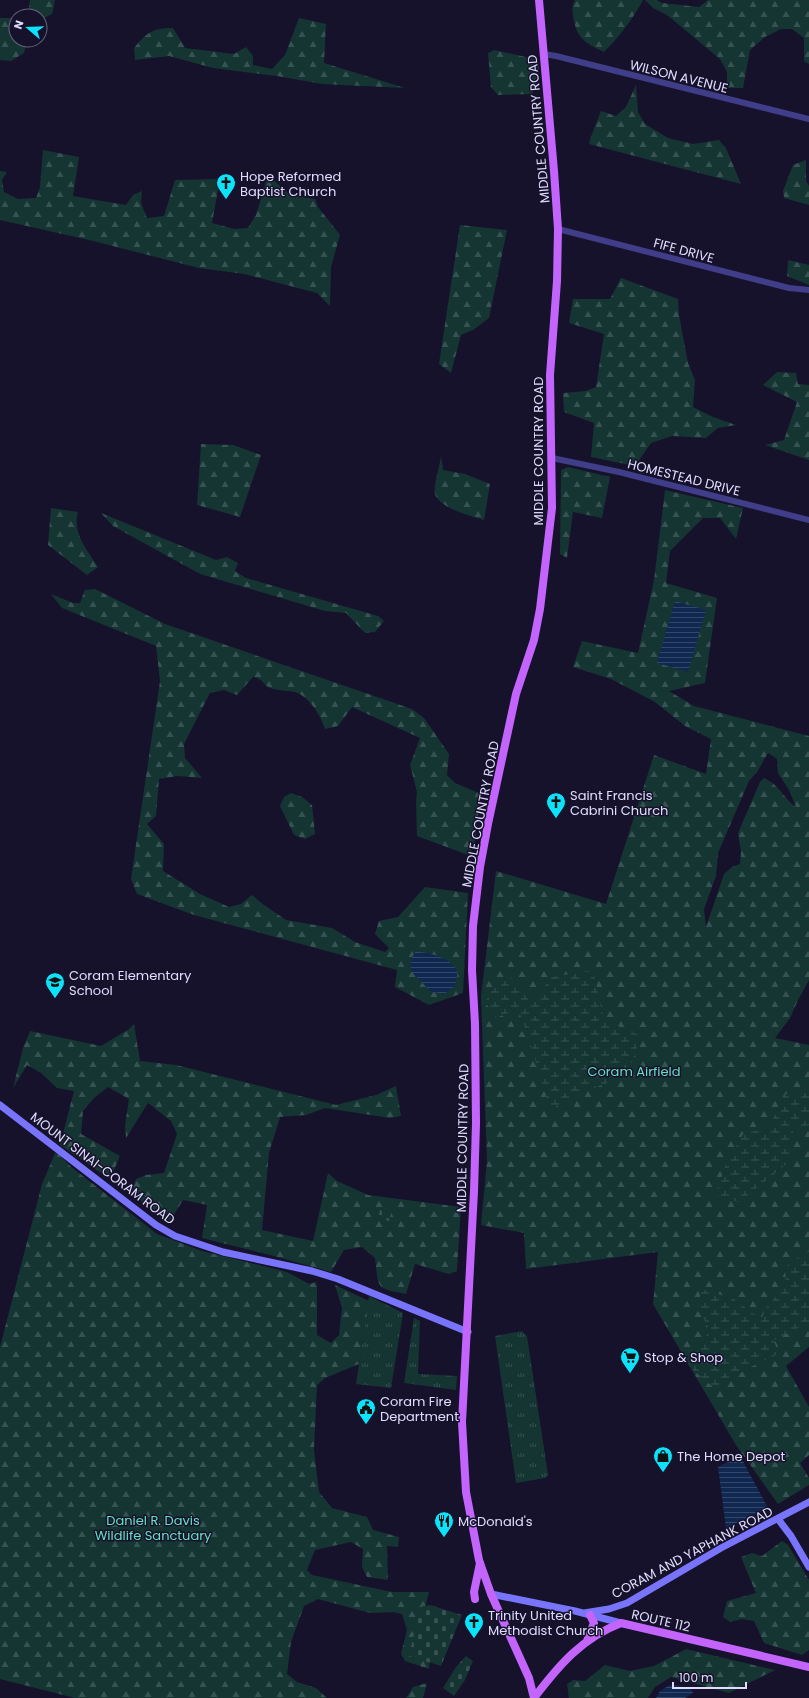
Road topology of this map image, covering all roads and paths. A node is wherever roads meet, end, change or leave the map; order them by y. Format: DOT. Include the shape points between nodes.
graph roads {
  1 [pos="539,0"];
  2 [pos="544,54"];
  3 [pos="809,119"];
  4 [pos="558,229"];
  5 [pos="807,291"];
  6 [pos="552,458"];
  7 [pos="809,520"];
  8 [pos="0,1105"];
  9 [pos="468,1332"];
  10 [pos="809,1502"];
  11 [pos="778,1519"];
  12 [pos="480,1562"];
  13 [pos="809,1567"];
  14 [pos="491,1594"];
  15 [pos="475,1599"];
  16 [pos="587,1614"];
  17 [pos="622,1623"];
  18 [pos="586,1642"];
  19 [pos="809,1667"];
  20 [pos="534,1698"];
  1 -- 2 [label="main road, MIDDLE COUNTRY ROAD"];
  2 -- 3 [label="street, WILSON AVENUE"];
  2 -- 4 [label="main road, MIDDLE COUNTRY ROAD"];
  4 -- 5 [label="street, FIFE DRIVE"];
  4 -- 6 [label="main road, MIDDLE COUNTRY ROAD" via="550,375"];
  6 -- 7 [label="street, HOMESTEAD DRIVE" via="619,472"];
  6 -- 9 [label="main road, MIDDLE COUNTRY ROAD" via="552,508 541,603 534,640 516,694 488,824 473,926 476,1123"];
  8 -- 9 [label="main road, MOUNT SINAI-CORAM ROAD" via="156,1225 175,1236 223,1252 338,1279"];
  9 -- 12 [label="main road, MIDDLE COUNTRY ROAD" via="463,1397 463,1456 470,1517"];
  10 -- 11 [label="main road, CORAM AND YAPHANK ROAD"];
  11 -- 13 [label="main road"];
  11 -- 16 [label="main road, CORAM AND YAPHANK ROAD" via="694,1563 649,1591 620,1605"];
  12 -- 14 [label="main road, MIDDLE COUNTRY ROAD"];
  12 -- 15 [label="main road"];
  14 -- 16 [label="main road"];
  14 -- 20 [label="main road, MIDDLE COUNTRY ROAD" via="529,1678"];
  16 -- 17 [label="main road"];
  16 -- 18 [label="main road" via="594,1623"];
  17 -- 18 [label="main road, ROUTE 112" via="600,1632"];
  17 -- 19 [label="main road, ROUTE 112"];
  18 -- 20 [label="main road, ROUTE 112" via="580,1645"];
}
